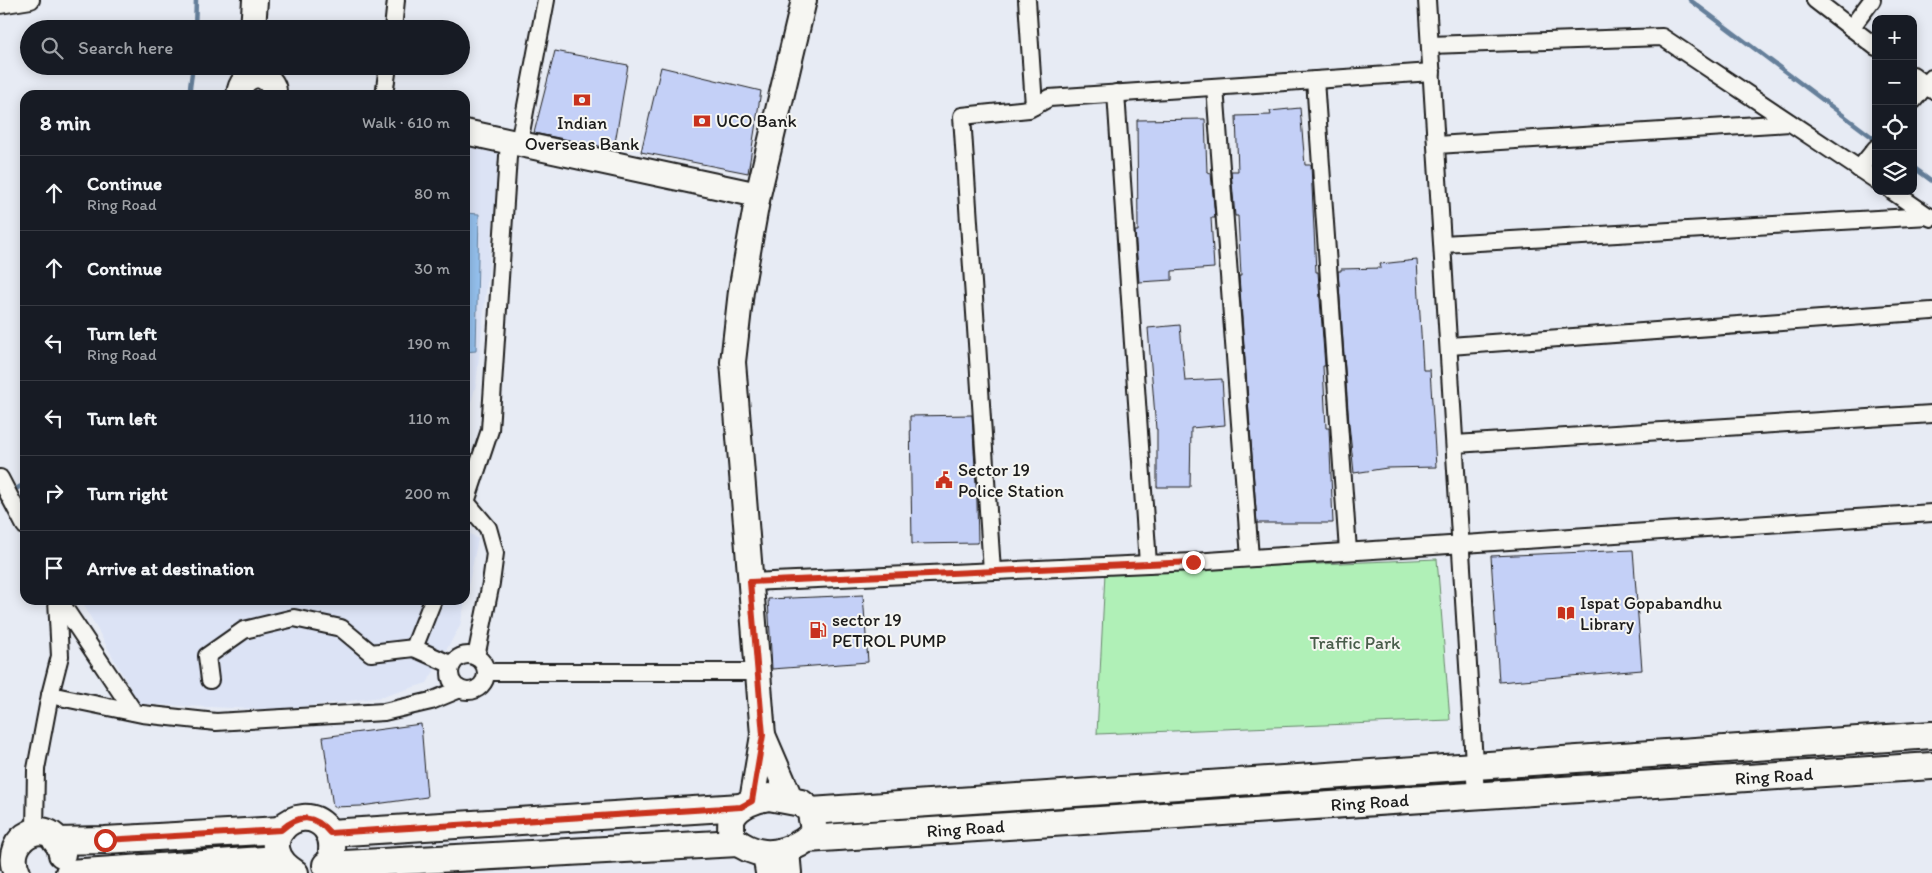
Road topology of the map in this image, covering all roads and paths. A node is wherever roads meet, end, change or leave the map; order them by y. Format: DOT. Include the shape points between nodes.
graph roads {
  1 [pos="31,0"];
  2 [pos="255,0"];
  3 [pos="396,0"];
  4 [pos="546,0"];
  5 [pos="804,0"];
  6 [pos="1027,0"];
  7 [pos="1428,0"];
  8 [pos="1815,0"];
  9 [pos="1872,0"];
  10 [pos="0,5"];
  11 [pos="254,20"];
  12 [pos="393,20"];
  13 [pos="1851,28"];
  14 [pos="1872,44"];
  15 [pos="1430,45"];
  16 [pos="1432,72"];
  17 [pos="250,75"];
  18 [pos="261,75"];
  19 [pos="387,75"];
  20 [pos="1315,80"];
  21 [pos="1926,82"];
  22 [pos="1215,87"];
  23 [pos="240,90"];
  24 [pos="275,90"];
  25 [pos="385,90"];
  26 [pos="1116,93"];
  27 [pos="1917,95"];
  28 [pos="1034,106"];
  29 [pos="1790,123"];
  30 [pos="470,133"];
  31 [pos="514,142"];
  32 [pos="1437,145"];
  33 [pos="1874,150"];
  34 [pos="1859,169"];
  35 [pos="1872,177"];
  36 [pos="758,194"];
  37 [pos="1898,195"];
  38 [pos="1931,218"];
  39 [pos="1443,244"];
  40 [pos="1932,311"];
  41 [pos="1450,346"];
  42 [pos="1932,414"];
  43 [pos="1455,444"];
  44 [pos="470,475"];
  45 [pos="0,478"];
  46 [pos="470,507"];
  47 [pos="1932,514"];
  48 [pos="20,516"];
  49 [pos="1461,544"];
  50 [pos="1348,552"];
  51 [pos="1250,558"];
  52 [pos="1148,564"];
  53 [pos="992,571"];
  54 [pos="750,582"];
  55 [pos="58,605"];
  56 [pos="61,605"];
  57 [pos="432,605"];
  58 [pos="414,648"];
  59 [pos="476,657"];
  60 [pos="452,665"];
  61 [pos="486,672"];
  62 [pos="758,672"];
  63 [pos="210,680"];
  64 [pos="460,689"];
  65 [pos="50,695"];
  66 [pos="134,712"];
  67 [pos="763,735"];
  68 [pos="1932,735"];
  69 [pos="1474,765"];
  70 [pos="1932,766"];
  71 [pos="1476,795"];
  72 [pos="746,804"];
  73 [pos="801,806"];
  74 [pos="281,830"];
  75 [pos="330,833"];
  76 [pos="26,840"];
  77 [pos="738,843"];
  78 [pos="783,858"];
  79 [pos="287,866"];
  80 [pos="319,869"];
  81 [pos="16,873"];
  82 [pos="56,873"];
  83 [pos="68,873"];
  1 -- 10 [label="street"];
  2 -- 11 [label="street"];
  3 -- 12 [label="street"];
  4 -- 31 [label="street"];
  5 -- 36 [label="street"];
  6 -- 28 [label="street"];
  7 -- 15 [label="street"];
  8 -- 13 [label="street"];
  9 -- 13 [label="street"];
  13 -- 14 [label="street"];
  15 -- 16 [label="street"];
  15 -- 29 [label="street" via="1662,37"];
  16 -- 20 [label="street"];
  16 -- 32 [label="street"];
  17 -- 23 [label="street"];
  18 -- 24 [label="street"];
  19 -- 25 [label="street"];
  20 -- 22 [label="street"];
  20 -- 50 [label="street"];
  21 -- 27 [label="street"];
  22 -- 26 [label="street"];
  22 -- 51 [label="street"];
  26 -- 28 [label="street" via="1048,98"];
  26 -- 52 [label="street"];
  28 -- 53 [label="street" via="962,116"];
  29 -- 32 [label="street"];
  29 -- 34 [label="street"];
  30 -- 31 [label="street"];
  31 -- 36 [label="street"];
  31 -- 44 [label="street" via="490,430"];
  32 -- 39 [label="street"];
  33 -- 34 [label="street"];
  34 -- 35 [label="street"];
  36 -- 54 [label="street" via="741,291 733,362"];
  37 -- 38 [label="street"];
  38 -- 39 [label="street"];
  39 -- 41 [label="street"];
  40 -- 41 [label="street"];
  41 -- 43 [label="street"];
  42 -- 43 [label="street"];
  43 -- 49 [label="street"];
  45 -- 48 [label="street"];
  46 -- 59 [label="street" via="488,528 495,553 492,584"];
  47 -- 49 [label="street"];
  49 -- 50 [label="street"];
  49 -- 69 [label="street"];
  50 -- 51 [label="street"];
  51 -- 52 [label="street"];
  52 -- 53 [label="street"];
  53 -- 54 [label="street"];
  54 -- 62 [label="street"];
  55 -- 65 [label="street" via="60,656"];
  56 -- 66 [label="street"];
  57 -- 58 [label="street"];
  58 -- 60 [label="street"];
  58 -- 63 [label="street" via="371,654 341,628 294,618 244,630 207,656"];
  59 -- 60 [label="street" via="462,656"];
  59 -- 61 [label="street" via="482,661"];
  60 -- 64 [label="street" via="451,679"];
  61 -- 62 [label="street"];
  61 -- 64 [label="street" via="479,687 468,691"];
  62 -- 67 [label="street"];
  64 -- 66 [label="street" via="431,701 384,712 216,722"];
  65 -- 66 [label="street"];
  65 -- 76 [label="street"];
  67 -- 72 [label="street"];
  67 -- 73 [label="street"];
  68 -- 69 [label="main road, Ring Road"];
  69 -- 71 [label="street"];
  69 -- 73 [label="main road, Ring Road"];
  70 -- 71 [label="main road, Ring Road"];
  71 -- 78 [label="main road, Ring Road"];
  72 -- 73 [label="main road" via="769,797"];
  72 -- 75 [label="main road"];
  72 -- 77 [label="main road" via="732,818 732,838"];
  73 -- 78 [label="main road" via="813,830"];
  74 -- 75 [label="main road" via="300,818 313,819"];
  74 -- 76 [label="main road" via="105,840"];
  74 -- 79 [label="main road" via="276,850"];
  75 -- 80 [label="main road" via="332,855"];
  76 -- 81 [label="main road" via="11,851"];
  76 -- 82 [label="main road" via="61,848 61,865"];
  77 -- 78 [label="main road" via="744,848"];
  77 -- 80 [label="main road"];
  79 -- 83 [label="main road"];
}
